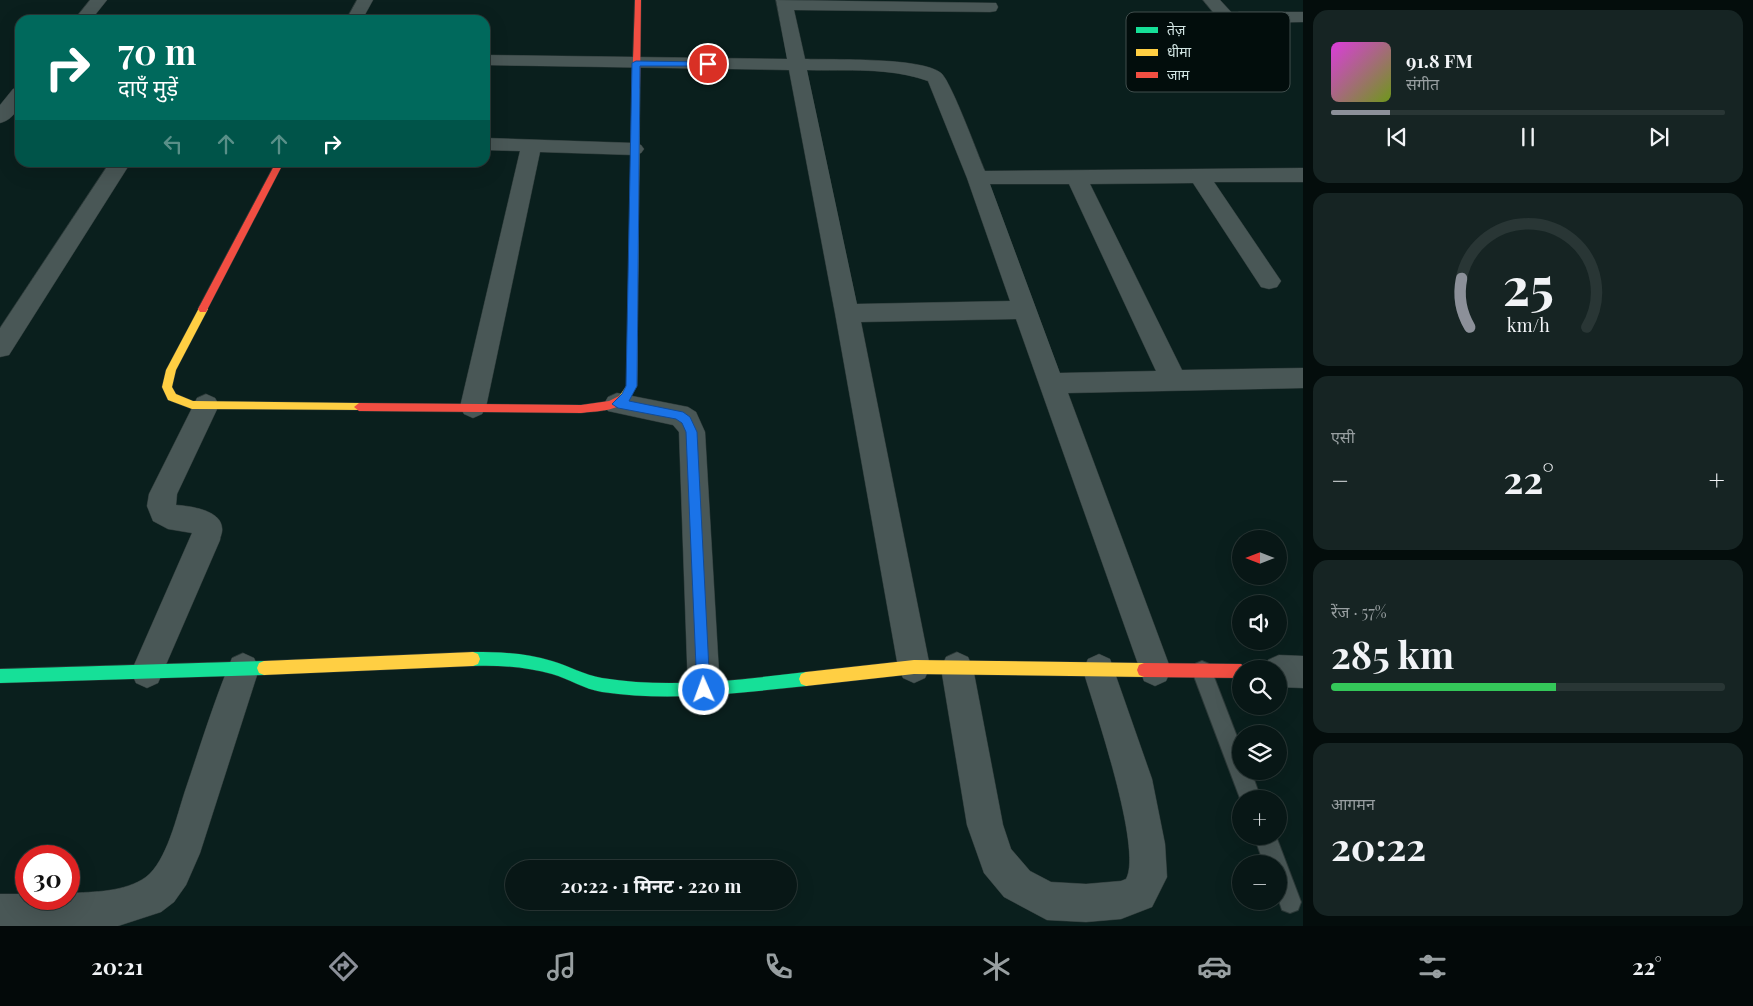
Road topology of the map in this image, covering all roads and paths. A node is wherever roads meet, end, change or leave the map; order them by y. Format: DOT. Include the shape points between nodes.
graph roads {
  1 [pos="100,0"];
  2 [pos="365,0"];
  3 [pos="638,0"];
  4 [pos="1211,0"];
  5 [pos="785,3"];
  6 [pos="930,4"];
  7 [pos="990,7"];
  8 [pos="1222,12"];
  9 [pos="86,15"];
  10 [pos="357,15"];
  11 [pos="1290,18"];
  12 [pos="1303,18"];
  13 [pos="490,60"];
  14 [pos="636,63"];
  15 [pos="798,65"];
  16 [pos="14,95"];
  17 [pos="0,117"];
  18 [pos="490,144"];
  19 [pos="531,145"];
  20 [pos="634,149"];
  21 [pos="118,167"];
  22 [pos="277,167"];
  23 [pos="1303,175"];
  24 [pos="1200,177"];
  25 [pos="976,178"];
  26 [pos="1077,178"];
  27 [pos="1269,281"];
  28 [pos="1024,310"];
  29 [pos="847,313"];
  30 [pos="0,348"];
  31 [pos="1174,381"];
  32 [pos="1302,381"];
  33 [pos="1051,383"];
  34 [pos="618,404"];
  35 [pos="206,405"];
  36 [pos="473,407"];
  37 [pos="914,667"];
  38 [pos="957,668"];
  39 [pos="243,669"];
  40 [pos="1099,670"];
  41 [pos="1155,670"];
  42 [pos="1202,671"];
  43 [pos="1232,671"];
  44 [pos="147,672"];
  45 [pos="1287,672"];
  46 [pos="1303,672"];
  47 [pos="0,676"];
  48 [pos="704,690"];
  49 [pos="1248,790"];
  50 [pos="1287,894"];
  51 [pos="1290,902"];
  52 [pos="0,913"];
  1 -- 9 [label="street"];
  2 -- 10 [label="street"];
  3 -- 14 [label="street"];
  4 -- 8 [label="street"];
  5 -- 6 [label="street"];
  5 -- 15 [label="street"];
  6 -- 7 [label="street"];
  11 -- 12 [label="street"];
  13 -- 14 [label="street"];
  14 -- 15 [label="street"];
  14 -- 20 [label="street"];
  15 -- 25 [label="street" via="885,66 935,77"];
  15 -- 29 [label="street"];
  16 -- 17 [label="street"];
  18 -- 19 [label="street"];
  19 -- 20 [label="street"];
  19 -- 36 [label="street"];
  20 -- 34 [label="street" via="632,386 626,398"];
  21 -- 30 [label="street"];
  22 -- 35 [label="street" via="171,370 167,387 172,397 192,405"];
  23 -- 24 [label="street"];
  24 -- 26 [label="street"];
  24 -- 27 [label="street"];
  25 -- 26 [label="street"];
  25 -- 28 [label="street"];
  26 -- 31 [label="street"];
  28 -- 29 [label="street"];
  28 -- 33 [label="street"];
  29 -- 37 [label="street"];
  31 -- 32 [label="street"];
  31 -- 33 [label="street"];
  33 -- 41 [label="street"];
  34 -- 36 [label="street" via="581,409"];
  34 -- 48 [label="street" via="679,415 687,420 692,432"];
  35 -- 36 [label="street"];
  35 -- 44 [label="street" via="163,494 160,507 162,513 171,518 201,522 208,528"];
  37 -- 38 [label="street"];
  37 -- 48 [label="street"];
  38 -- 40 [label="street"];
  38 -- 40 [label="street" via="985,825 998,860 1017,884 1047,901 1086,903 1121,900 1139,894 1148,877 1147,844 1134,779"];
  39 -- 44 [label="street"];
  39 -- 48 [label="street" via="485,659 526,661 619,688"];
  39 -- 52 [label="street" via="186,841 176,867 161,888 143,902 109,910"];
  40 -- 41 [label="street"];
  41 -- 42 [label="street"];
  42 -- 43 [label="street"];
  42 -- 49 [label="lane"];
  44 -- 47 [label="street"];
  45 -- 46 [label="street"];
  50 -- 51 [label="lane"];
}
